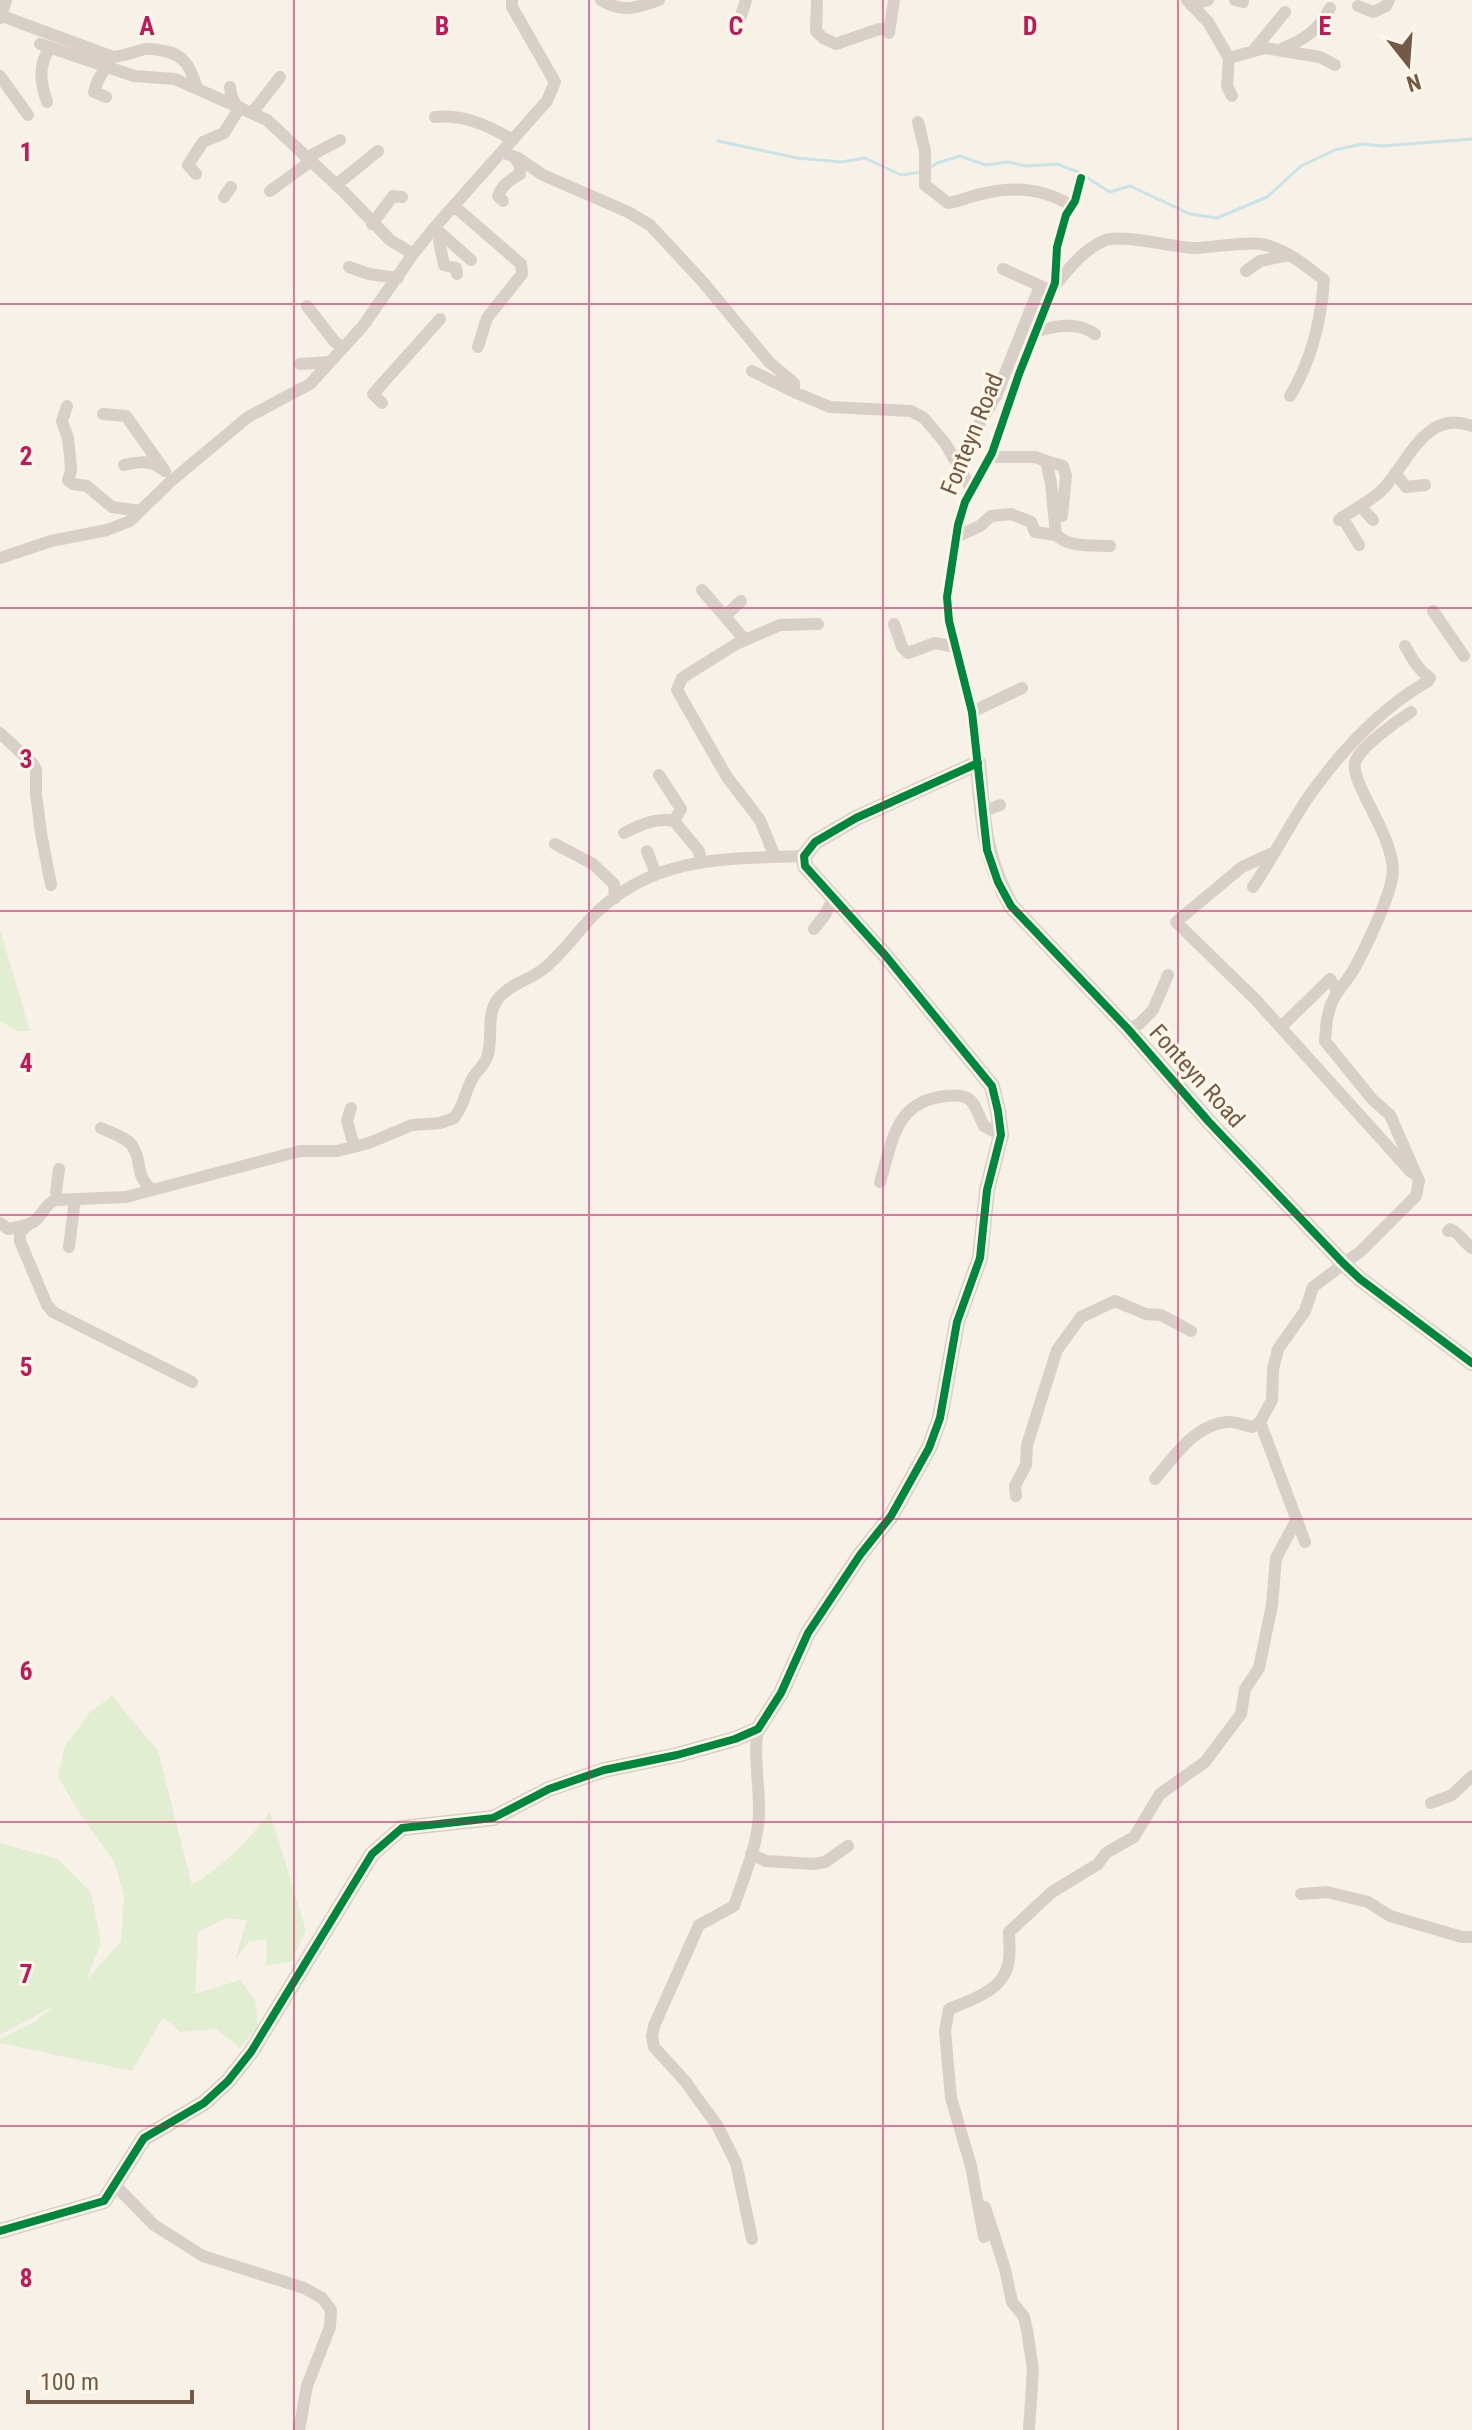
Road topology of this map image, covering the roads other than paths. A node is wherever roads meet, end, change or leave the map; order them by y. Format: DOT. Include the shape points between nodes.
graph roads {
  1 [pos="6,0"];
  2 [pos="512,0"];
  3 [pos="601,0"];
  4 [pos="659,0"];
  5 [pos="746,0"];
  6 [pos="817,0"];
  7 [pos="894,0"];
  8 [pos="1208,0"];
  9 [pos="1389,0"];
  10 [pos="1189,2"];
  11 [pos="1358,6"];
  12 [pos="1330,8"];
  13 [pos="1285,12"];
  14 [pos="741,16"];
  15 [pos="1,17"];
  16 [pos="1280,49"];
  17 [pos="1253,51"];
  18 [pos="1229,58"];
  19 [pos="1335,65"];
  20 [pos="106,67"];
  21 [pos="0,76"];
  22 [pos="280,77"];
  23 [pos="230,87"];
  24 [pos="197,88"];
  25 [pos="1232,96"];
  26 [pos="106,97"];
  27 [pos="47,102"];
  28 [pos="242,109"];
  29 [pos="28,115"];
  30 [pos="435,117"];
  31 [pos="918,122"];
  32 [pos="224,133"];
  33 [pos="340,140"];
  34 [pos="513,140"];
  35 [pos="217,151"];
  36 [pos="378,151"];
  37 [pos="502,152"];
  38 [pos="515,158"];
  39 [pos="308,160"];
  40 [pos="196,174"];
  41 [pos="1081,178"];
  42 [pos="336,185"];
  43 [pos="270,191"];
  44 [pos="402,197"];
  45 [pos="503,201"];
  46 [pos="454,206"];
  47 [pos="1072,206"];
  48 [pos="372,224"];
  49 [pos="438,231"];
  50 [pos="413,254"];
  51 [pos="1290,255"];
  52 [pos="471,260"];
  53 [pos="349,267"];
  54 [pos="1003,269"];
  55 [pos="1246,271"];
  56 [pos="457,274"];
  57 [pos="398,278"];
  58 [pos="1050,286"];
  59 [pos="307,306"];
  60 [pos="440,319"];
  61 [pos="1036,331"];
  62 [pos="1095,334"];
  63 [pos="478,347"];
  64 [pos="343,348"];
  65 [pos="330,362"];
  66 [pos="300,364"];
  67 [pos="752,371"];
  68 [pos="794,392"];
  69 [pos="1290,396"];
  70 [pos="382,403"];
  71 [pos="67,406"];
  72 [pos="103,414"];
  73 [pos="1472,426"];
  74 [pos="990,457"];
  75 [pos="1046,461"];
  76 [pos="958,464"];
  77 [pos="124,465"];
  78 [pos="1395,473"];
  79 [pos="169,475"];
  80 [pos="1425,485"];
  81 [pos="972,490"];
  82 [pos="1360,506"];
  83 [pos="140,511"];
  84 [pos="1062,516"];
  85 [pos="1373,520"];
  86 [pos="1056,535"];
  87 [pos="956,537"];
  88 [pos="1359,545"];
  89 [pos="1110,546"];
  90 [pos="0,558"];
  91 [pos="702,590"];
  92 [pos="741,601"];
  93 [pos="1433,611"];
  94 [pos="726,615"];
  95 [pos="818,624"];
  96 [pos="894,624"];
  97 [pos="745,640"];
  98 [pos="1405,646"];
  99 [pos="955,647"];
  100 [pos="1464,656"];
  101 [pos="1022,688"];
  102 [pos="972,712"];
  103 [pos="1411,712"];
  104 [pos="0,733"];
  105 [pos="978,763"];
  106 [pos="659,775"];
  107 [pos="1000,805"];
  108 [pos="982,812"];
  109 [pos="674,821"];
  110 [pos="624,833"];
  111 [pos="555,844"];
  112 [pos="647,851"];
  113 [pos="1275,852"];
  114 [pos="804,856"];
  115 [pos="775,857"];
  116 [pos="701,861"];
  117 [pos="656,874"];
  118 [pos="51,885"];
  119 [pos="1253,887"];
  120 [pos="834,897"];
  121 [pos="615,898"];
  122 [pos="814,929"];
  123 [pos="1168,975"];
  124 [pos="1337,991"];
  125 [pos="1281,1027"];
  126 [pos="1128,1029"];
  127 [pos="351,1108"];
  128 [pos="101,1128"];
  129 [pos="1001,1135"];
  130 [pos="354,1146"];
  131 [pos="59,1169"];
  132 [pos="1419,1181"];
  133 [pos="880,1182"];
  134 [pos="70,1184"];
  135 [pos="152,1190"];
  136 [pos="56,1196"];
  137 [pos="75,1200"];
  138 [pos="0,1225"];
  139 [pos="28,1225"];
  140 [pos="1448,1231"];
  141 [pos="69,1247"];
  142 [pos="1472,1248"];
  143 [pos="1343,1263"];
  144 [pos="1191,1331"];
  145 [pos="1472,1363"];
  146 [pos="192,1382"];
  147 [pos="1260,1422"];
  148 [pos="1155,1479"];
  149 [pos="1016,1496"];
  150 [pos="1297,1519"];
  151 [pos="1305,1542"];
  152 [pos="758,1729"];
  153 [pos="1472,1776"];
  154 [pos="1431,1803"];
  155 [pos="848,1846"];
  156 [pos="751,1854"];
  157 [pos="1301,1894"];
  158 [pos="1472,1937"];
  159 [pos="971,2166"];
  160 [pos="114,2184"];
  161 [pos="0,2231"];
  162 [pos="984,2237"];
  163 [pos="752,2239"];
  164 [pos="299,2430"];
  165 [pos="1029,2430"];
  1 -- 15 [label="street"];
  2 -- 34 [label="street" via="555,82 547,101"];
  3 -- 4 [label="street" via="614,9"];
  5 -- 14 [label="street"];
  6 -- 7 [label="street" via="816,31 836,44 879,29 889,33"];
  8 -- 10 [label="street"];
  9 -- 11 [label="street" via="1373,12"];
  10 -- 18 [label="street"];
  12 -- 16 [label="street" via="1311,34"];
  13 -- 17 [label="street"];
  15 -- 24 [label="street" via="113,57 146,49 175,53 184,59"];
  16 -- 17 [label="street"];
  16 -- 19 [label="street"];
  17 -- 18 [label="street"];
  18 -- 25 [label="street" via="1227,86"];
  20 -- 24 [label="street"];
  20 -- 26 [label="street" via="94,92"];
  20 -- 27 [label="street" via="45,46 40,69"];
  21 -- 29 [label="street"];
  22 -- 28 [label="street"];
  23 -- 28 [label="street"];
  24 -- 28 [label="street"];
  28 -- 32 [label="street"];
  28 -- 39 [label="street" via="267,120"];
  30 -- 34 [label="street" via="453,115"];
  31 -- 47 [label="street" via="925,185 948,203 1014,190 1043,192"];
  32 -- 35 [label="street"];
  32 -- 40 [label="street" via="203,142 192,157 188,165"];
  33 -- 39 [label="street"];
  34 -- 37 [label="street"];
  36 -- 42 [label="street"];
  37 -- 38 [label="street"];
  37 -- 46 [label="street"];
  38 -- 45 [label="street" via="520,174 500,190"];
  38 -- 68 [label="street" via="650,225 769,362 794,383"];
  39 -- 42 [label="street"];
  39 -- 43 [label="street"];
  41 -- 47 [label="street, Fonteyn Road"];
  42 -- 48 [label="street"];
  44 -- 48 [label="street" via="393,196"];
  46 -- 49 [label="street"];
  46 -- 63 [label="street" via="521,264 522,274 487,318"];
  47 -- 58 [label="street, Fonteyn Road" via="1057,247 1055,283"];
  48 -- 50 [label="street"];
  49 -- 50 [label="street"];
  49 -- 52 [label="street"];
  49 -- 56 [label="street" via="444,265 456,268"];
  50 -- 57 [label="street"];
  51 -- 55 [label="street" via="1260,261"];
  51 -- 58 [label="street" via="1259,243 1190,248 1104,240"];
  51 -- 69 [label="street" via="1324,280 1311,355"];
  53 -- 57 [label="street"];
  54 -- 58 [label="street"];
  57 -- 64 [label="street"];
  58 -- 61 [label="street, Fonteyn Road"];
  58 -- 76 [label="street"];
  59 -- 64 [label="street"];
  60 -- 70 [label="street" via="373,394"];
  61 -- 62 [label="street" via="1070,325"];
  61 -- 74 [label="street, Fonteyn Road"];
  64 -- 65 [label="street"];
  65 -- 66 [label="street"];
  65 -- 79 [label="street" via="310,384 248,417"];
  67 -- 68 [label="street"];
  68 -- 76 [label="street" via="830,407 911,411 924,418"];
  71 -- 83 [label="street" via="62,421 70,456 68,480 87,486 112,507"];
  72 -- 79 [label="street" via="126,416"];
  73 -- 78 [label="street" via="1439,425 1426,433"];
  74 -- 75 [label="street"];
  74 -- 81 [label="street, Fonteyn Road"];
  75 -- 84 [label="street" via="1063,466 1066,476"];
  75 -- 86 [label="street"];
  76 -- 81 [label="street"];
  77 -- 79 [label="street" via="143,461"];
  78 -- 80 [label="street" via="1406,487"];
  78 -- 82 [label="street"];
  79 -- 83 [label="street"];
  81 -- 87 [label="street, Fonteyn Road"];
  82 -- 85 [label="street"];
  82 -- 88 [label="street" via="1341,519"];
  83 -- 90 [label="street" via="107,530"];
  86 -- 87 [label="street" via="1035,532 1031,522 1011,514 991,516"];
  86 -- 89 [label="street" via="1079,545"];
  87 -- 99 [label="street, Fonteyn Road" via="947,597"];
  91 -- 94 [label="street"];
  92 -- 94 [label="street"];
  93 -- 100 [label="street"];
  94 -- 97 [label="street"];
  95 -- 97 [label="street" via="780,625"];
  96 -- 99 [label="street" via="908,653 935,643"];
  97 -- 115 [label="street" via="682,678 677,690 727,777 760,820"];
  98 -- 113 [label="street" via="1429,679 1388,707 1352,743"];
  99 -- 102 [label="street, Fonteyn Road"];
  101 -- 102 [label="street"];
  102 -- 105 [label="street, Fonteyn Road"];
  103 -- 124 [label="street" via="1355,761 1354,774 1393,859 1392,878 1353,971"];
  104 -- 118 [label="street" via="36,770"];
  105 -- 108 [label="street, Fonteyn Road"];
  105 -- 114 [label="street" via="856,818 815,842"];
  106 -- 109 [label="street" via="681,809"];
  107 -- 108 [label="street"];
  108 -- 126 [label="street, Fonteyn Road" via="987,850 1011,906"];
  109 -- 110 [label="street" via="645,823"];
  109 -- 116 [label="street"];
  111 -- 121 [label="street" via="593,864 614,884"];
  112 -- 117 [label="street"];
  113 -- 119 [label="street"];
  113 -- 125 [label="street" via="1242,867 1176,922"];
  114 -- 115 [label="street"];
  114 -- 120 [label="street" via="805,866"];
  115 -- 116 [label="street"];
  116 -- 117 [label="street"];
  117 -- 121 [label="street"];
  120 -- 122 [label="street"];
  120 -- 129 [label="street" via="992,1086"];
  121 -- 130 [label="street" via="542,970 509,988 496,1002 485,1063 454,1118 412,1125"];
  123 -- 126 [label="street" via="1153,1010"];
  124 -- 125 [label="street" via="1330,979"];
  124 -- 132 [label="street" via="1325,1041 1390,1115"];
  125 -- 132 [label="street"];
  126 -- 143 [label="street, Fonteyn Road"];
  127 -- 130 [label="street" via="347,1121"];
  128 -- 135 [label="street" via="134,1147 141,1180"];
  129 -- 133 [label="street" via="984,1126 970,1099 928,1098 913,1106 897,1127"];
  129 -- 152 [label="street" via="987,1190 980,1258 957,1322 940,1418 929,1448 891,1516 808,1633"];
  130 -- 135 [label="street" via="300,1151"];
  131 -- 136 [label="street"];
  132 -- 143 [label="street" via="1416,1196"];
  134 -- 136 [label="street"];
  135 -- 137 [label="street"];
  136 -- 137 [label="street"];
  136 -- 139 [label="street"];
  137 -- 141 [label="street"];
  138 -- 139 [label="street"];
  139 -- 146 [label="street" via="20,1232 20,1241 53,1312"];
  140 -- 142 [label="street" via="1458,1233"];
  143 -- 145 [label="street, Fonteyn Road"];
  143 -- 147 [label="street" via="1313,1287 1305,1311 1278,1349 1272,1400"];
  144 -- 149 [label="street" via="1115,1301 1081,1317 1057,1350"];
  147 -- 148 [label="street" via="1252,1427 1228,1421 1205,1427"];
  147 -- 150 [label="street"];
  150 -- 151 [label="street"];
  150 -- 159 [label="street" via="1276,1558 1259,1668 1245,1689 1241,1714 1205,1762 1160,1794 1134,1837 1052,1892 1009,1932 1009,1963 1002,1980 949,2009 945,2031 951,2098"];
  152 -- 156 [label="street" via="759,1812"];
  152 -- 160 [label="street" via="677,1755 604,1770 549,1789 493,1818 396,1832 372,1854 228,2081 204,2103 144,2138"];
  153 -- 154 [label="street" via="1452,1795"];
  155 -- 156 [label="street" via="814,1864 766,1861"];
  156 -- 163 [label="street" via="734,1906 699,1925 652,2036 654,2047 717,2125 736,2163"];
  157 -- 158 [label="street" via="1327,1892 1368,1902 1390,1916"];
  159 -- 162 [label="street"];
  159 -- 165 [label="street" via="1012,2302 1027,2330 1033,2369"];
  160 -- 161 [label="street" via="104,2201"];
  160 -- 164 [label="street" via="154,2225 203,2256 322,2298 331,2310 330,2327 307,2386"];
}
